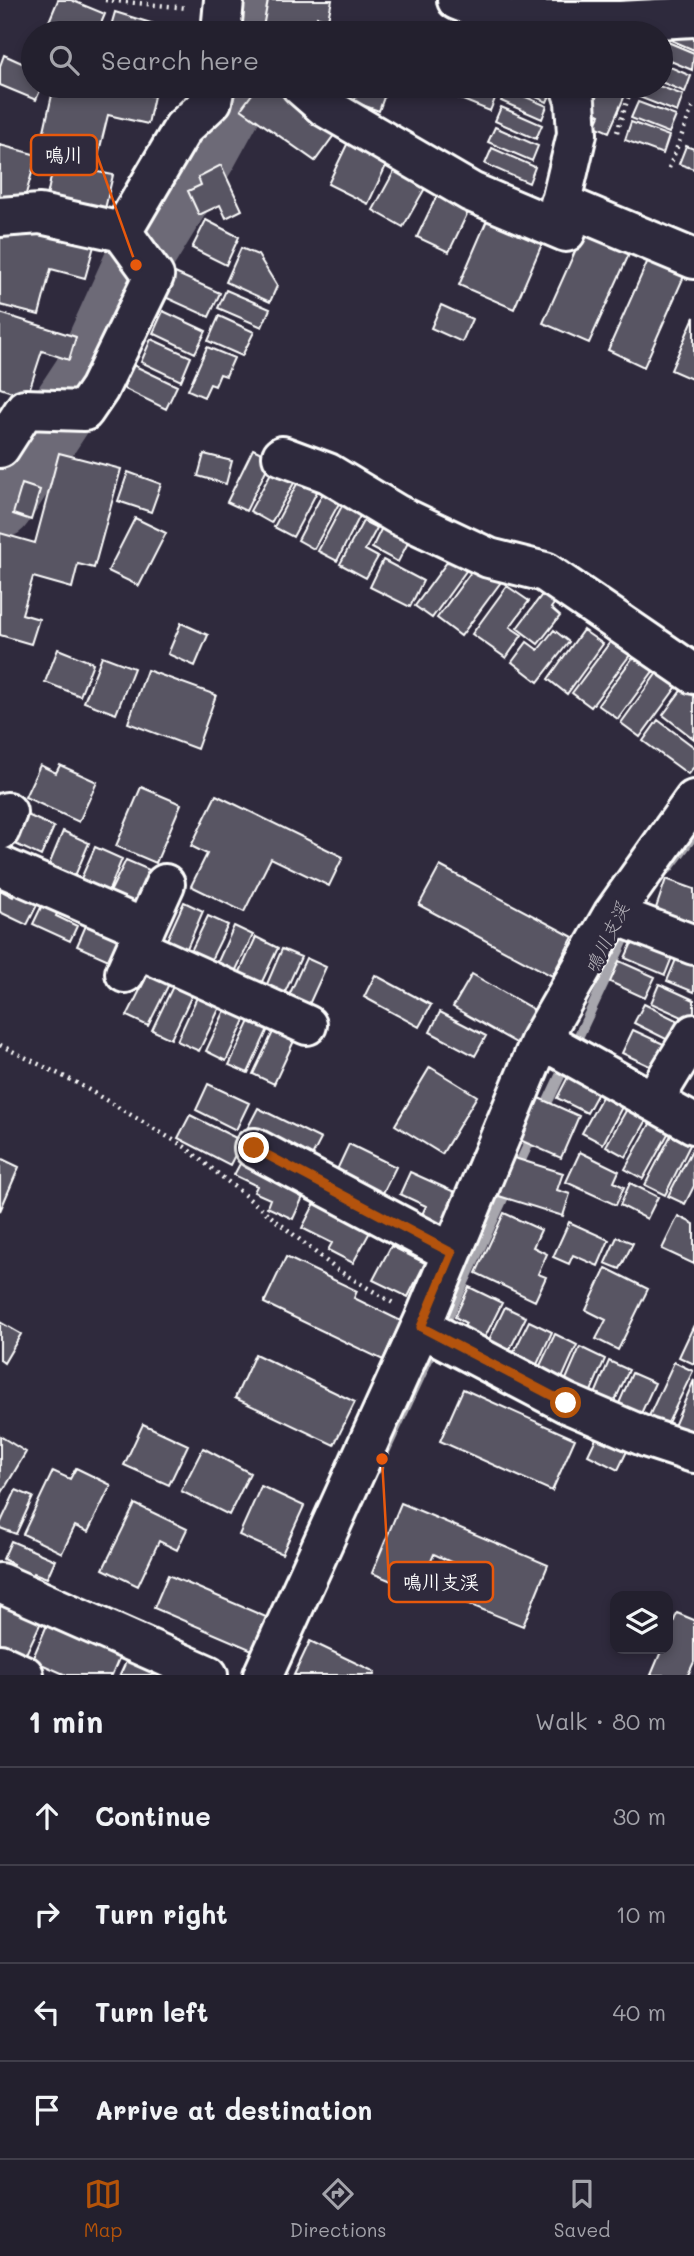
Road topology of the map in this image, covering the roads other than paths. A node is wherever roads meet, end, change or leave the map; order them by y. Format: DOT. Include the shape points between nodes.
graph roads {
  1 [pos="457,0"];
  2 [pos="694,17"];
  3 [pos="550,19"];
  4 [pos="508,21"];
  5 [pos="523,21"];
  6 [pos="213,98"];
  7 [pos="315,98"];
  8 [pos="574,98"];
  9 [pos="0,217"];
  10 [pos="561,221"];
  11 [pos="123,233"];
  12 [pos="694,259"];
  13 [pos="0,448"];
  14 [pos="282,456"];
  15 [pos="694,674"];
  16 [pos="694,800"];
  17 [pos="0,866"];
  18 [pos="165,884"];
  19 [pos="614,914"];
  20 [pos="694,945"];
  21 [pos="135,950"];
  22 [pos="307,1025"];
  23 [pos="694,1034"];
  24 [pos="545,1041"];
  25 [pos="653,1101"];
  26 [pos="694,1124"];
  27 [pos="254,1148"];
  28 [pos="452,1253"];
  29 [pos="423,1325"];
  30 [pos="694,1453"];
  31 [pos="0,1583"];
  32 [pos="0,1664"];
  33 [pos="24,1675"];
  34 [pos="208,1675"];
  35 [pos="263,1675"];
  1 -- 4 [label="street"];
  2 -- 3 [label="street"];
  3 -- 5 [label="street"];
  6 -- 11 [label="street" via="183,128"];
  7 -- 10 [label="street" via="471,192"];
  8 -- 10 [label="street" via="577,134"];
  9 -- 11 [label="street" via="40,214"];
  10 -- 12 [label="street"];
  11 -- 13 [label="street" via="154,276 99,390 83,411 25,409"];
  14 -- 15 [label="street" via="328,473 398,515 489,558 545,572"];
  16 -- 19 [label="street"];
  17 -- 21 [label="street"];
  18 -- 21 [label="street"];
  19 -- 20 [label="street"];
  19 -- 24 [label="street"];
  21 -- 22 [label="street"];
  23 -- 25 [label="street"];
  24 -- 25 [label="street"];
  24 -- 28 [label="street"];
  25 -- 26 [label="street"];
  27 -- 28 [label="street"];
  28 -- 29 [label="street"];
  29 -- 30 [label="street" via="566,1403"];
  29 -- 35 [label="street"];
  31 -- 34 [label="street"];
  32 -- 33 [label="street"];
}
